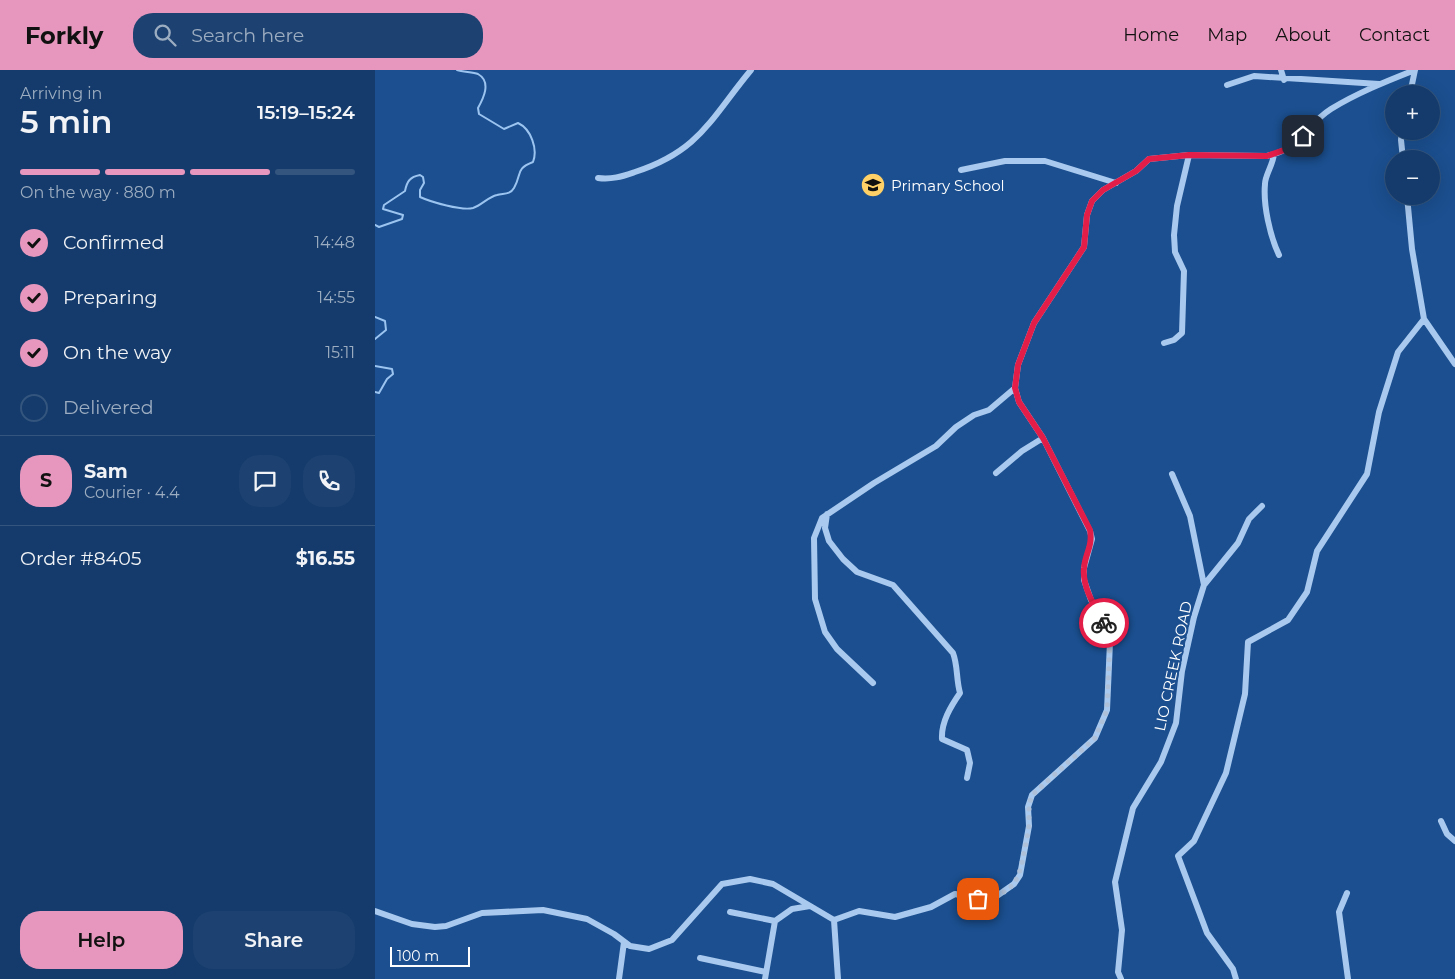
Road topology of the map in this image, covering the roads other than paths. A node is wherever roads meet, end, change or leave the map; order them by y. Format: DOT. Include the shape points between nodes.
graph roads {
  1 [pos="751,70"];
  2 [pos="1281,70"];
  3 [pos="1415,70"];
  4 [pos="1284,80"];
  5 [pos="1380,84"];
  6 [pos="1227,85"];
  7 [pos="1412,85"];
  8 [pos="1274,154"];
  9 [pos="1189,155"];
  10 [pos="961,170"];
  11 [pos="598,178"];
  12 [pos="1116,183"];
  13 [pos="1408,205"];
  14 [pos="1279,255"];
  15 [pos="1425,320"];
  16 [pos="1164,343"];
  17 [pos="1455,364"];
  18 [pos="1015,388"];
  19 [pos="1043,438"];
  20 [pos="997,473"];
  21 [pos="1172,474"];
  22 [pos="1262,506"];
  23 [pos="827,514"];
  24 [pos="1204,585"];
  25 [pos="873,682"];
  26 [pos="967,778"];
  27 [pos="1441,821"];
  28 [pos="1455,840"];
  29 [pos="1347,893"];
  30 [pos="810,906"];
  31 [pos="375,911"];
  32 [pos="730,912"];
  33 [pos="834,920"];
  34 [pos="775,921"];
  35 [pos="624,942"];
  36 [pos="700,958"];
  37 [pos="766,976"];
  38 [pos="840,978"];
  39 [pos="619,979"];
  40 [pos="1121,979"];
  41 [pos="1236,979"];
  42 [pos="1348,979"];
  1 -- 11 [label="street" via="706,128 676,154 659,164 618,177"];
  2 -- 4 [label="street"];
  3 -- 5 [label="street"];
  3 -- 7 [label="street"];
  4 -- 5 [label="street"];
  4 -- 6 [label="street" via="1254,76"];
  5 -- 8 [label="street" via="1329,110 1290,148"];
  8 -- 9 [label="street"];
  8 -- 14 [label="street" via="1273,166 1265,182 1271,238"];
  9 -- 12 [label="street" via="1149,159"];
  9 -- 16 [label="street" via="1174,235 1175,252 1184,271 1182,333"];
  10 -- 12 [label="street" via="1005,161 1045,161"];
  12 -- 18 [label="street" via="1092,201 1087,215 1084,247 1034,323 1018,365"];
  13 -- 15 [label="street"];
  15 -- 17 [label="street"];
  15 -- 41 [label="street" via="1398,352 1379,412 1367,474 1317,551 1307,592 1288,620 1248,642 1245,694 1226,773 1194,841 1178,856 1207,933 1233,969"];
  18 -- 19 [label="street" via="1019,402"];
  18 -- 23 [label="street" via="989,410 956,427 937,446"];
  19 -- 20 [label="street"];
  19 -- 33 [label="street" via="1090,530 1092,539 1084,580 1107,628 1110,642 1107,710 1095,738 1032,795 1020,875 1014,884 994,898 978,899 955,894 931,906 895,917 859,911"];
  21 -- 24 [label="street" via="1190,516"];
  22 -- 24 [label="street" via="1249,519 1238,543"];
  23 -- 25 [label="street" via="814,538 815,599 825,632 837,649"];
  23 -- 26 [label="street" via="825,528 829,541 843,559 857,572 893,585 953,653 961,693 950,708 942,733 943,739 967,750 970,763"];
  24 -- 40 [label="street, LIO CREEK ROAD" via="1182,671 1176,723 1161,762 1133,808 1118,866 1115,882 1122,930 1118,972"];
  27 -- 28 [label="street" via="1447,834"];
  29 -- 42 [label="street" via="1339,912"];
  30 -- 33 [label="street"];
  30 -- 34 [label="street" via="792,909"];
  30 -- 35 [label="street" via="773,884 750,879 729,881 672,940 649,949 639,949"];
  31 -- 35 [label="street" via="412,924 435,927 482,913 543,910 587,919"];
  32 -- 34 [label="street"];
  33 -- 38 [label="street"];
  34 -- 37 [label="street"];
  35 -- 39 [label="street"];
  36 -- 37 [label="street"];
}
